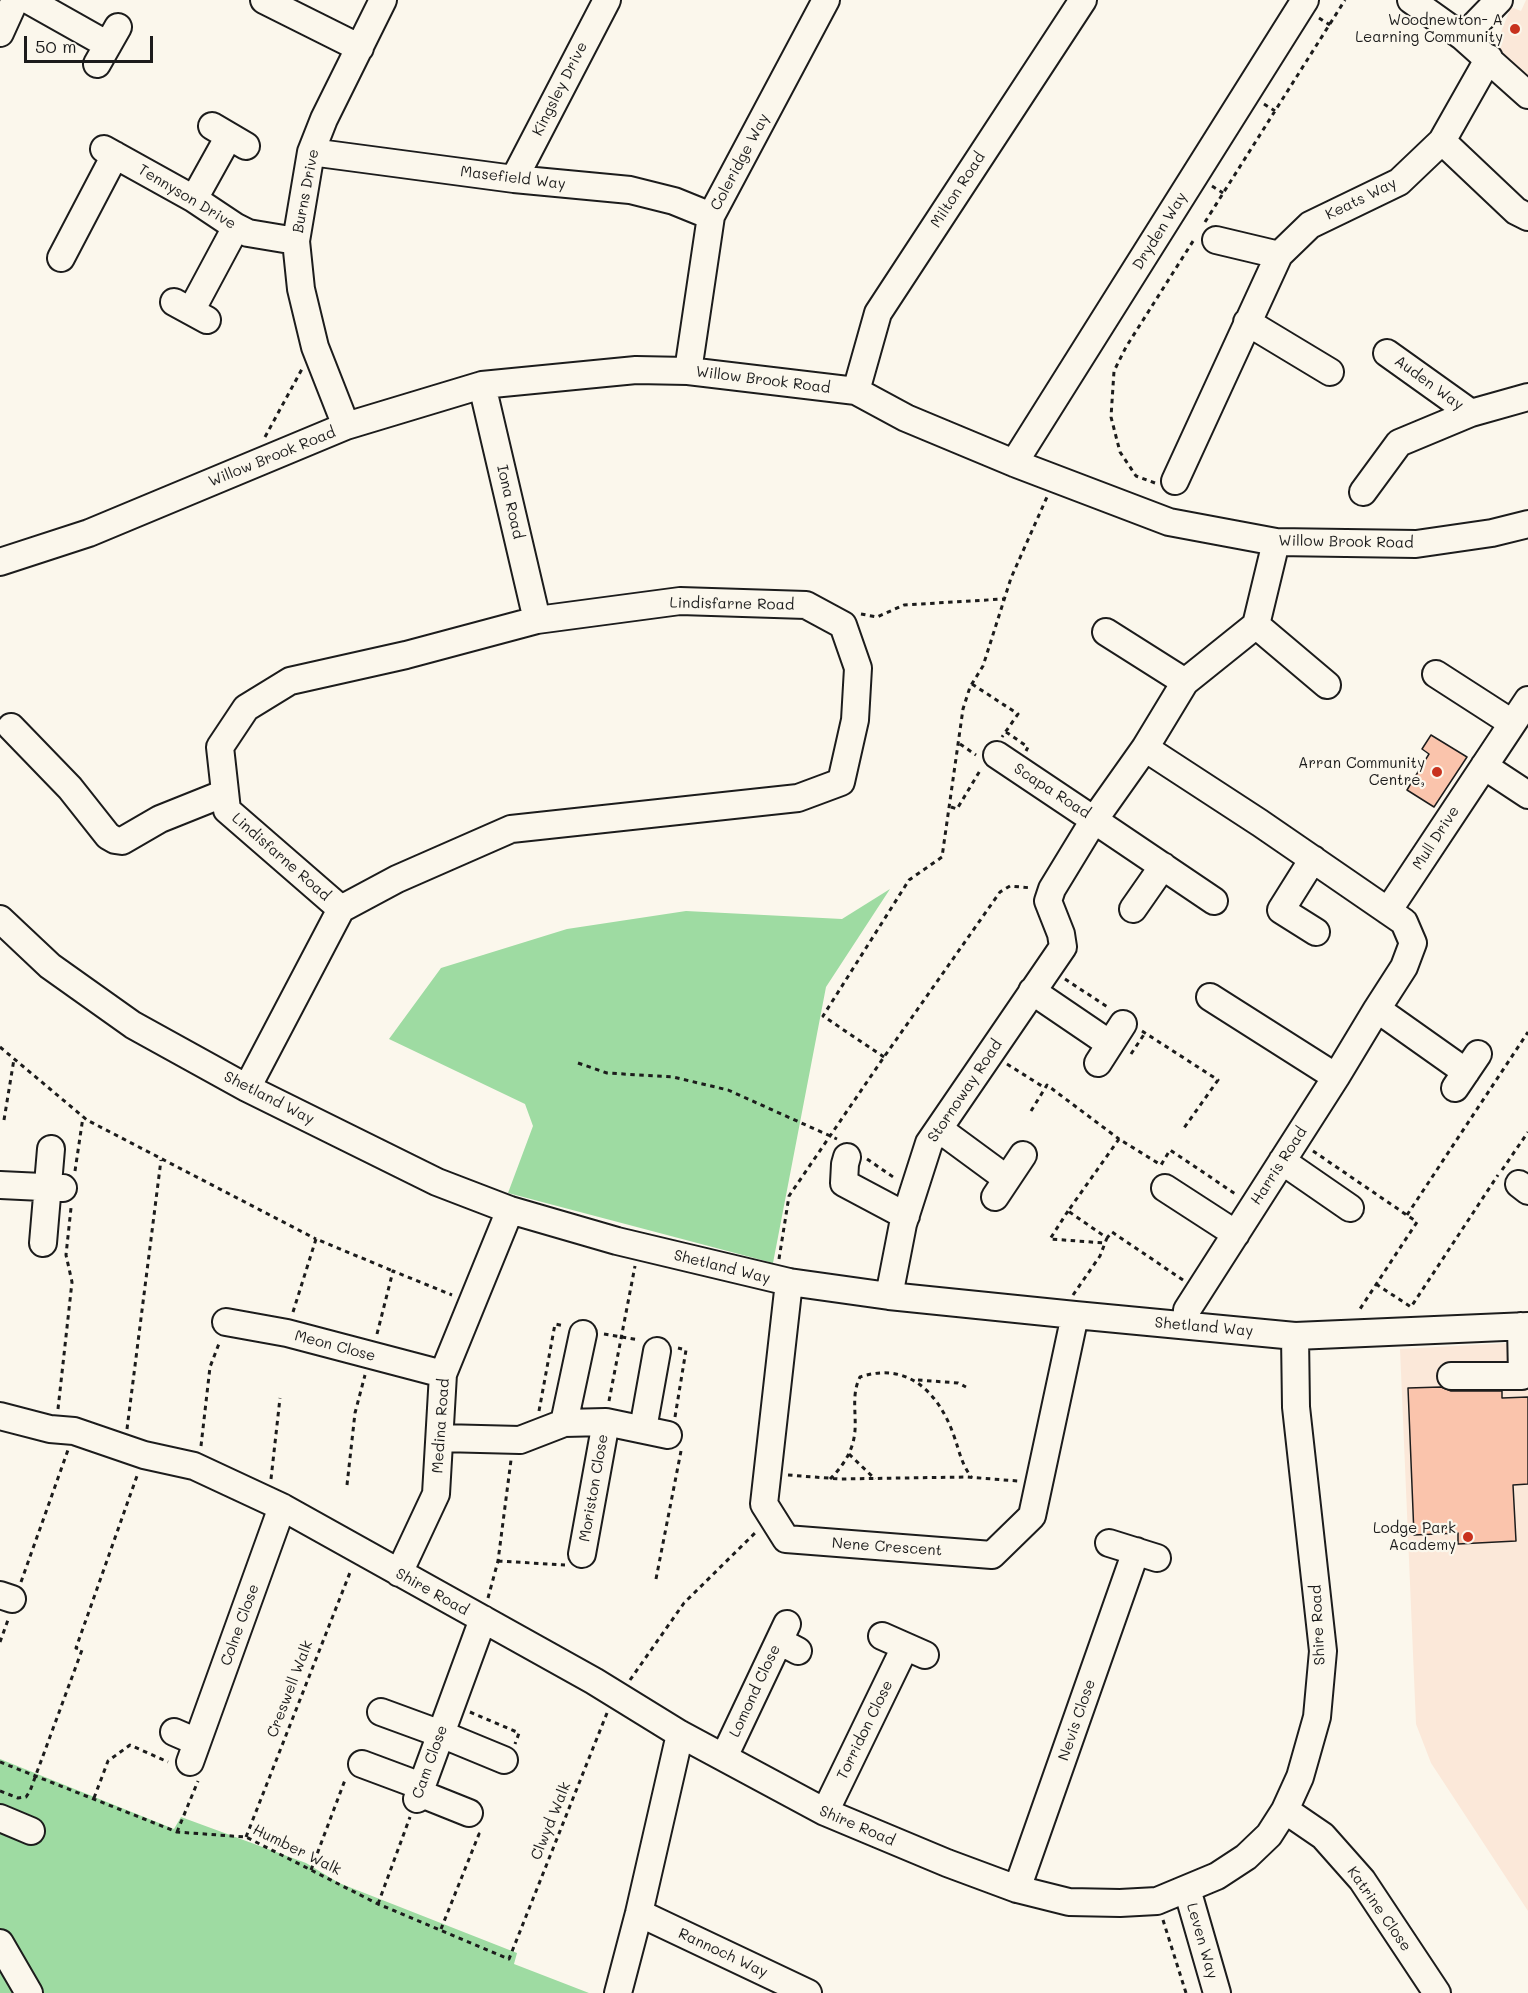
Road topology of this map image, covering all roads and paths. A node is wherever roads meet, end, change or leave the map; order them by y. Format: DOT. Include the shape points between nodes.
graph roads {
  1 [pos="15,0"];
  2 [pos="28,0"];
  3 [pos="264,0"];
  4 [pos="383,0"];
  5 [pos="607,0"];
  6 [pos="826,0"];
  7 [pos="1083,0"];
  8 [pos="1305,0"];
  9 [pos="1345,0"];
  10 [pos="1412,0"];
  11 [pos="1499,0"];
  12 [pos="0,33"];
  13 [pos="1463,37"];
  14 [pos="108,45"];
  15 [pos="360,48"];
  16 [pos="1489,58"];
  17 [pos="1528,95"];
  18 [pos="229,136"];
  19 [pos="1442,141"];
  20 [pos="311,152"];
  21 [pos="514,178"];
  22 [pos="194,198"];
  23 [pos="1210,214"];
  24 [pos="711,216"];
  25 [pos="1528,217"];
  26 [pos="236,227"];
  27 [pos="1206,232"];
  28 [pos="296,241"];
  29 [pos="72,250"];
  30 [pos="1279,255"];
  31 [pos="191,311"];
  32 [pos="1246,322"];
  33 [pos="315,347"];
  34 [pos="1387,353"];
  35 [pos="688,372"];
  36 [pos="1330,372"];
  37 [pos="482,385"];
  38 [pos="856,391"];
  39 [pos="1528,397"];
  40 [pos="1471,413"];
  41 [pos="346,426"];
  42 [pos="1014,463"];
  43 [pos="250,465"];
  44 [pos="1055,478"];
  45 [pos="1175,481"];
  46 [pos="1363,492"];
  47 [pos="1137,510"];
  48 [pos="1528,524"];
  49 [pos="1276,542"];
  50 [pos="0,562"];
  51 [pos="1004,599"];
  52 [pos="857,613"];
  53 [pos="537,620"];
  54 [pos="1256,625"];
  55 [pos="1106,632"];
  56 [pos="1436,674"];
  57 [pos="1185,682"];
  58 [pos="972,684"];
  59 [pos="1327,685"];
  60 [pos="1528,700"];
  61 [pos="1512,723"];
  62 [pos="10,727"];
  63 [pos="960,744"];
  64 [pos="1145,748"];
  65 [pos="1001,752"];
  66 [pos="1484,766"];
  67 [pos="225,793"];
  68 [pos="1528,795"];
  69 [pos="950,807"];
  70 [pos="1094,819"];
  71 [pos="1313,859"];
  72 [pos="1163,866"];
  73 [pos="1052,890"];
  74 [pos="1214,901"];
  75 [pos="341,909"];
  76 [pos="1133,909"];
  77 [pos="1388,911"];
  78 [pos="0,918"];
  79 [pos="1316,932"];
  80 [pos="1048,968"];
  81 [pos="1032,991"];
  82 [pos="1210,997"];
  83 [pos="1377,1009"];
  84 [pos="1528,1032"];
  85 [pos="1117,1034"];
  86 [pos="0,1047"];
  87 [pos="990,1053"];
  88 [pos="884,1057"];
  89 [pos="14,1059"];
  90 [pos="578,1063"];
  91 [pos="1466,1071"];
  92 [pos="1336,1077"];
  93 [pos="247,1088"];
  94 [pos="1045,1088"];
  95 [pos="1031,1111"];
  96 [pos="83,1117"];
  97 [pos="4,1120"];
  98 [pos="1184,1128"];
  99 [pos="939,1129"];
  100 [pos="1528,1131"];
  101 [pos="831,1135"];
  102 [pos="1119,1139"];
  103 [pos="1296,1140"];
  104 [pos="51,1149"];
  105 [pos="849,1150"];
  106 [pos="1023,1155"];
  107 [pos="161,1160"];
  108 [pos="1282,1161"];
  109 [pos="0,1185"];
  110 [pos="64,1188"];
  111 [pos="1165,1188"];
  112 [pos="912,1191"];
  113 [pos="1254,1206"];
  114 [pos="1350,1208"];
  115 [pos="510,1210"];
  116 [pos="1068,1211"];
  117 [pos="1407,1215"];
  118 [pos="906,1216"];
  119 [pos="1236,1234"];
  120 [pos="1107,1238"];
  121 [pos="316,1239"];
  122 [pos="43,1243"];
  123 [pos="1105,1243"];
  124 [pos="638,1246"];
  125 [pos="393,1271"];
  126 [pos="782,1281"];
  127 [pos="1376,1284"];
  128 [pos="1200,1291"];
  129 [pos="889,1296"];
  130 [pos="471,1303"];
  131 [pos="1071,1314"];
  132 [pos="226,1322"];
  133 [pos="1186,1324"];
  134 [pos="1525,1326"];
  135 [pos="586,1332"];
  136 [pos="287,1333"];
  137 [pos="1344,1334"];
  138 [pos="1295,1336"];
  139 [pos="621,1337"];
  140 [pos="658,1346"];
  141 [pos="372,1356"];
  142 [pos="443,1374"];
  143 [pos="1451,1376"];
  144 [pos="1525,1378"];
  145 [pos="917,1380"];
  146 [pos="966,1387"];
  147 [pos="280,1398"];
  148 [pos="645,1419"];
  149 [pos="1,1420"];
  150 [pos="606,1422"];
  151 [pos="564,1423"];
  152 [pos="65,1430"];
  153 [pos="668,1435"];
  154 [pos="441,1438"];
  155 [pos="524,1438"];
  156 [pos="135,1451"];
  157 [pos="849,1454"];
  158 [pos="194,1466"];
  159 [pos="768,1474"];
  160 [pos="972,1478"];
  161 [pos="831,1479"];
  162 [pos="875,1479"];
  163 [pos="1039,1484"];
  164 [pos="347,1485"];
  165 [pos="274,1504"];
  166 [pos="772,1516"];
  167 [pos="1109,1543"];
  168 [pos="359,1551"];
  169 [pos="582,1554"];
  170 [pos="498,1561"];
  171 [pos="399,1574"];
  172 [pos="656,1579"];
  173 [pos="10,1600"];
  174 [pos="483,1619"];
  175 [pos="882,1636"];
  176 [pos="788,1639"];
  177 [pos="0,1642"];
  178 [pos="614,1693"];
  179 [pos="452,1704"];
  180 [pos="381,1712"];
  181 [pos="174,1732"];
  182 [pos="441,1734"];
  183 [pos="680,1734"];
  184 [pos="186,1755"];
  185 [pos="508,1755"];
  186 [pos="724,1757"];
  187 [pos="0,1762"];
  188 [pos="358,1774"];
  189 [pos="34,1775"];
  190 [pos="0,1791"];
  191 [pos="419,1793"];
  192 [pos="94,1798"];
  193 [pos="1286,1810"];
  194 [pos="825,1812"];
  195 [pos="0,1818"];
  196 [pos="469,1821"];
  197 [pos="31,1831"];
  198 [pos="177,1832"];
  199 [pos="246,1837"];
  200 [pos="311,1870"];
  201 [pos="1017,1889"];
  202 [pos="1187,1889"];
  203 [pos="1156,1901"];
  204 [pos="378,1904"];
  205 [pos="639,1913"];
  206 [pos="441,1929"];
  207 [pos="0,1943"];
  208 [pos="509,1959"];
  209 [pos="29,1993"];
  210 [pos="618,1993"];
  211 [pos="808,1993"];
  212 [pos="1186,1993"];
  213 [pos="1217,1993"];
  214 [pos="1437,1993"];
  1 -- 12 [label="street"];
  2 -- 14 [label="street"];
  3 -- 15 [label="street"];
  4 -- 15 [label="street, Burns Drive"];
  5 -- 21 [label="street, Kingsley Drive"];
  6 -- 24 [label="street, Coleridge Way"];
  7 -- 38 [label="street, Milton Road" via="878,313"];
  8 -- 42 [label="street, Dryden Way"];
  9 -- 23 [label="path"];
  10 -- 13 [label="street"];
  11 -- 13 [label="street"];
  13 -- 16 [label="street"];
  15 -- 20 [label="street, Burns Drive"];
  16 -- 17 [label="street"];
  16 -- 19 [label="street, Keats Way"];
  18 -- 22 [label="street"];
  19 -- 25 [label="street" via="1516,211"];
  19 -- 30 [label="street, Keats Way" via="1399,182 1310,225"];
  20 -- 21 [label="street, Masefield Way"];
  20 -- 28 [label="street, Burns Drive"];
  21 -- 24 [label="street, Masefield Way" via="630,190"];
  22 -- 26 [label="street, Tennyson Drive"];
  22 -- 29 [label="street, Tennyson Drive" via="110,152"];
  23 -- 27 [label="path"];
  23 -- 27 [label="path"];
  24 -- 35 [label="street, Coleridge Way"];
  26 -- 28 [label="street, Tennyson Drive"];
  26 -- 31 [label="street"];
  27 -- 30 [label="street"];
  27 -- 47 [label="path" via="1126,347 1114,371 1111,417 1120,452 1136,476 1157,483"];
  28 -- 33 [label="street, Burns Drive" via="301,289"];
  30 -- 32 [label="street, Keats Way"];
  32 -- 36 [label="street"];
  32 -- 45 [label="street, Keats Way"];
  33 -- 41 [label="street, Burns Drive"];
  33 -- 43 [label="path"];
  34 -- 40 [label="street, Auden Way"];
  35 -- 37 [label="street, Willow Brook Road" via="636,370"];
  35 -- 38 [label="street, Willow Brook Road"];
  37 -- 41 [label="street, Willow Brook Road"];
  37 -- 53 [label="street, Iona Road"];
  38 -- 42 [label="street, Willow Brook Road" via="906,418"];
  39 -- 40 [label="street, Auden Way"];
  40 -- 46 [label="street, Auden Way" via="1399,443"];
  41 -- 43 [label="street, Willow Brook Road"];
  42 -- 44 [label="street, Willow Brook Road"];
  43 -- 50 [label="street, Willow Brook Road" via="89,533"];
  44 -- 47 [label="street, Willow Brook Road"];
  44 -- 51 [label="path"];
  47 -- 49 [label="street, Willow Brook Road" via="1169,522"];
  48 -- 49 [label="street, Willow Brook Road" via="1416,544"];
  49 -- 54 [label="street"];
  51 -- 52 [label="path" via="904,605 878,617"];
  51 -- 58 [label="path" via="983,666"];
  53 -- 67 [label="street, Lindisfarne Road" via="290,681 246,708 220,747"];
  53 -- 75 [label="street, Lindisfarne Road" via="680,601 806,605 843,625 858,668 855,720 841,782 798,798 512,829 397,879"];
  54 -- 57 [label="street, Scapa Road"];
  54 -- 59 [label="street"];
  55 -- 57 [label="street"];
  56 -- 61 [label="street"];
  57 -- 64 [label="street, Scapa Road"];
  58 -- 65 [label="path" via="1018,714"];
  58 -- 69 [label="path" via="963,709"];
  60 -- 61 [label="street, Mull Drive"];
  61 -- 66 [label="street, Mull Drive"];
  62 -- 67 [label="street" via="115,840 122,841 160,819"];
  63 -- 65 [label="path"];
  64 -- 70 [label="street, Scapa Road"];
  64 -- 71 [label="street, Harris Road"];
  65 -- 69 [label="path" via="957,808"];
  65 -- 70 [label="street, Scapa Road"];
  66 -- 68 [label="street"];
  66 -- 77 [label="street, Mull Drive"];
  67 -- 75 [label="street, Lindisfarne Road" via="226,810"];
  69 -- 88 [label="path" via="942,856 909,880 823,1016"];
  70 -- 72 [label="street"];
  70 -- 73 [label="street"];
  71 -- 77 [label="street, Harris Road"];
  71 -- 79 [label="street" via="1281,910"];
  72 -- 74 [label="street"];
  72 -- 76 [label="street"];
  73 -- 80 [label="street, Stornoway Road" via="1048,901 1063,947"];
  73 -- 88 [label="path" via="1010,886 1000,892"];
  75 -- 93 [label="street, Lindisfarne Road"];
  77 -- 83 [label="street, Harris Road" via="1404,922 1413,943 1404,967"];
  78 -- 93 [label="street, Shetland Way" via="50,966 133,1024"];
  80 -- 81 [label="street, Stornoway Road"];
  80 -- 85 [label="path"];
  81 -- 85 [label="street"];
  81 -- 87 [label="street, Stornoway Road"];
  82 -- 92 [label="street"];
  83 -- 91 [label="street"];
  83 -- 92 [label="street, Harris Road"];
  84 -- 117 [label="path"];
  85 -- 98 [label="path" via="1218,1080"];
  86 -- 89 [label="path"];
  87 -- 94 [label="path"];
  87 -- 99 [label="street, Stornoway Road"];
  88 -- 101 [label="path"];
  89 -- 96 [label="path"];
  89 -- 97 [label="path"];
  90 -- 101 [label="path" via="607,1073 673,1077 728,1090"];
  92 -- 103 [label="street, Harris Road"];
  93 -- 115 [label="street, Shetland Way" via="437,1182"];
  94 -- 95 [label="path"];
  94 -- 102 [label="path" via="1047,1085"];
  96 -- 107 [label="path"];
  96 -- 110 [label="path"];
  99 -- 106 [label="street" via="1001,1188"];
  99 -- 112 [label="street, Stornoway Road" via="929,1143"];
  100 -- 127 [label="path" via="1411,1306"];
  101 -- 105 [label="path"];
  101 -- 126 [label="path" via="789,1196"];
  102 -- 113 [label="path" via="1161,1165 1170,1150"];
  102 -- 116 [label="path"];
  103 -- 108 [label="street, Harris Road"];
  103 -- 117 [label="path"];
  104 -- 110 [label="street"];
  105 -- 112 [label="path"];
  105 -- 118 [label="street" via="844,1183"];
  107 -- 121 [label="path"];
  107 -- 156 [label="path"];
  108 -- 113 [label="street, Harris Road"];
  108 -- 114 [label="street"];
  109 -- 110 [label="street"];
  110 -- 122 [label="street"];
  110 -- 152 [label="path" via="66,1255 72,1282"];
  111 -- 119 [label="street"];
  112 -- 118 [label="street, Stornoway Road"];
  113 -- 119 [label="street, Harris Road"];
  115 -- 124 [label="street, Shetland Way"];
  115 -- 130 [label="street, Medina Road"];
  116 -- 120 [label="path"];
  116 -- 123 [label="path" via="1050,1239"];
  117 -- 127 [label="path" via="1417,1222"];
  118 -- 129 [label="street, Stornoway Road"];
  119 -- 128 [label="street, Harris Road"];
  120 -- 123 [label="path"];
  120 -- 128 [label="path" via="1112,1232"];
  121 -- 125 [label="path"];
  121 -- 136 [label="path"];
  123 -- 131 [label="path" via="1068,1302"];
  124 -- 126 [label="street, Shetland Way"];
  124 -- 139 [label="path"];
  125 -- 130 [label="path"];
  125 -- 141 [label="path"];
  126 -- 129 [label="street, Shetland Way"];
  126 -- 159 [label="street, Nene Crescent"];
  127 -- 137 [label="path"];
  128 -- 133 [label="street, Harris Road" via="1187,1310"];
  129 -- 131 [label="street, Shetland Way"];
  130 -- 142 [label="street, Medina Road"];
  131 -- 133 [label="street, Shetland Way"];
  131 -- 163 [label="street, Nene Crescent"];
  132 -- 136 [label="street, Meon Close"];
  132 -- 158 [label="path" via="210,1367 201,1445"];
  133 -- 138 [label="street, Shetland Way"];
  134 -- 137 [label="street, Shetland Way"];
  134 -- 144 [label="street"];
  135 -- 139 [label="path"];
  135 -- 151 [label="street"];
  135 -- 155 [label="path" via="555,1324"];
  136 -- 141 [label="street, Meon Close"];
  137 -- 138 [label="street, Shetland Way"];
  138 -- 193 [label="street, Shire Road" via="1296,1407 1323,1651 1317,1717"];
  139 -- 140 [label="path"];
  139 -- 150 [label="path"];
  140 -- 148 [label="street"];
  140 -- 153 [label="path" via="686,1350 673,1431"];
  141 -- 142 [label="street, Meon Close"];
  141 -- 164 [label="path" via="354,1413"];
  142 -- 154 [label="street, Medina Road"];
  143 -- 144 [label="street"];
  145 -- 146 [label="path"];
  145 -- 157 [label="path" via="876,1372 861,1377"];
  145 -- 160 [label="path" via="943,1408 962,1465"];
  147 -- 165 [label="path" via="272,1478"];
  148 -- 150 [label="street, Moriston Close"];
  148 -- 153 [label="street, Moriston Close"];
  149 -- 152 [label="street, Shire Road"];
  150 -- 151 [label="street, Moriston Close"];
  150 -- 169 [label="street, Moriston Close"];
  151 -- 155 [label="street, Moriston Close"];
  152 -- 156 [label="street, Shire Road"];
  152 -- 173 [label="path"];
  153 -- 172 [label="path" via="682,1449"];
  154 -- 155 [label="street, Moriston Close"];
  154 -- 171 [label="street, Medina Road" via="436,1494"];
  155 -- 170 [label="path"];
  156 -- 158 [label="street, Shire Road"];
  156 -- 189 [label="path" via="76,1647 82,1650"];
  157 -- 161 [label="path"];
  157 -- 162 [label="path"];
  158 -- 165 [label="street, Shire Road"];
  159 -- 161 [label="path"];
  159 -- 166 [label="street, Nene Crescent" via="764,1504"];
  160 -- 162 [label="path"];
  160 -- 163 [label="path"];
  161 -- 162 [label="path"];
  163 -- 166 [label="street, Nene Crescent" via="1032,1516 992,1555 786,1539"];
  165 -- 168 [label="street, Shire Road"];
  165 -- 184 [label="street, Colne Close"];
  166 -- 178 [label="path" via="684,1603"];
  167 -- 201 [label="street, Nevis Close" via="1146,1555"];
  168 -- 171 [label="street, Shire Road"];
  168 -- 199 [label="path, Creswell Walk"];
  169 -- 170 [label="path" via="579,1566"];
  170 -- 174 [label="path"];
  171 -- 174 [label="street, Shire Road"];
  173 -- 177 [label="path"];
  174 -- 178 [label="street, Shire Road"];
  174 -- 179 [label="street, Cam Close"];
  175 -- 194 [label="street, Torridon Close" via="915,1651"];
  176 -- 186 [label="street, Lomond Close"];
  178 -- 183 [label="street, Shire Road"];
  178 -- 208 [label="path, Clwyd Walk"];
  179 -- 182 [label="street, Cam Close"];
  179 -- 185 [label="path" via="519,1733"];
  180 -- 182 [label="street"];
  181 -- 184 [label="street"];
  182 -- 185 [label="street"];
  182 -- 191 [label="street, Cam Close"];
  183 -- 186 [label="street, Shire Road"];
  183 -- 205 [label="street"];
  184 -- 192 [label="path" via="130,1745 108,1761"];
  184 -- 198 [label="path" via="200,1776"];
  186 -- 194 [label="street, Shire Road"];
  187 -- 189 [label="path, Humber Walk"];
  188 -- 191 [label="street"];
  188 -- 200 [label="path" via="345,1780"];
  189 -- 190 [label="path" via="26,1797"];
  189 -- 192 [label="path, Humber Walk"];
  191 -- 196 [label="street"];
  191 -- 204 [label="path, Cam Close"];
  192 -- 198 [label="path, Humber Walk"];
  193 -- 202 [label="street, Shire Road" via="1269,1835 1246,1857"];
  193 -- 214 [label="street, Katrine Close" via="1323,1836 1362,1880"];
  194 -- 201 [label="street, Shire Road"];
  195 -- 197 [label="street"];
  196 -- 206 [label="path" via="479,1834"];
  198 -- 199 [label="path, Humber Walk"];
  199 -- 200 [label="path, Humber Walk"];
  200 -- 204 [label="path, Humber Walk"];
  201 -- 203 [label="street, Shire Road" via="1069,1902"];
  202 -- 203 [label="street, Shire Road"];
  202 -- 213 [label="street, Leven Way"];
  203 -- 212 [label="path"];
  204 -- 206 [label="path, Humber Walk"];
  205 -- 210 [label="street"];
  205 -- 211 [label="street, Rannoch Way"];
  206 -- 208 [label="path, Humber Walk"];
  207 -- 209 [label="street"];
}
